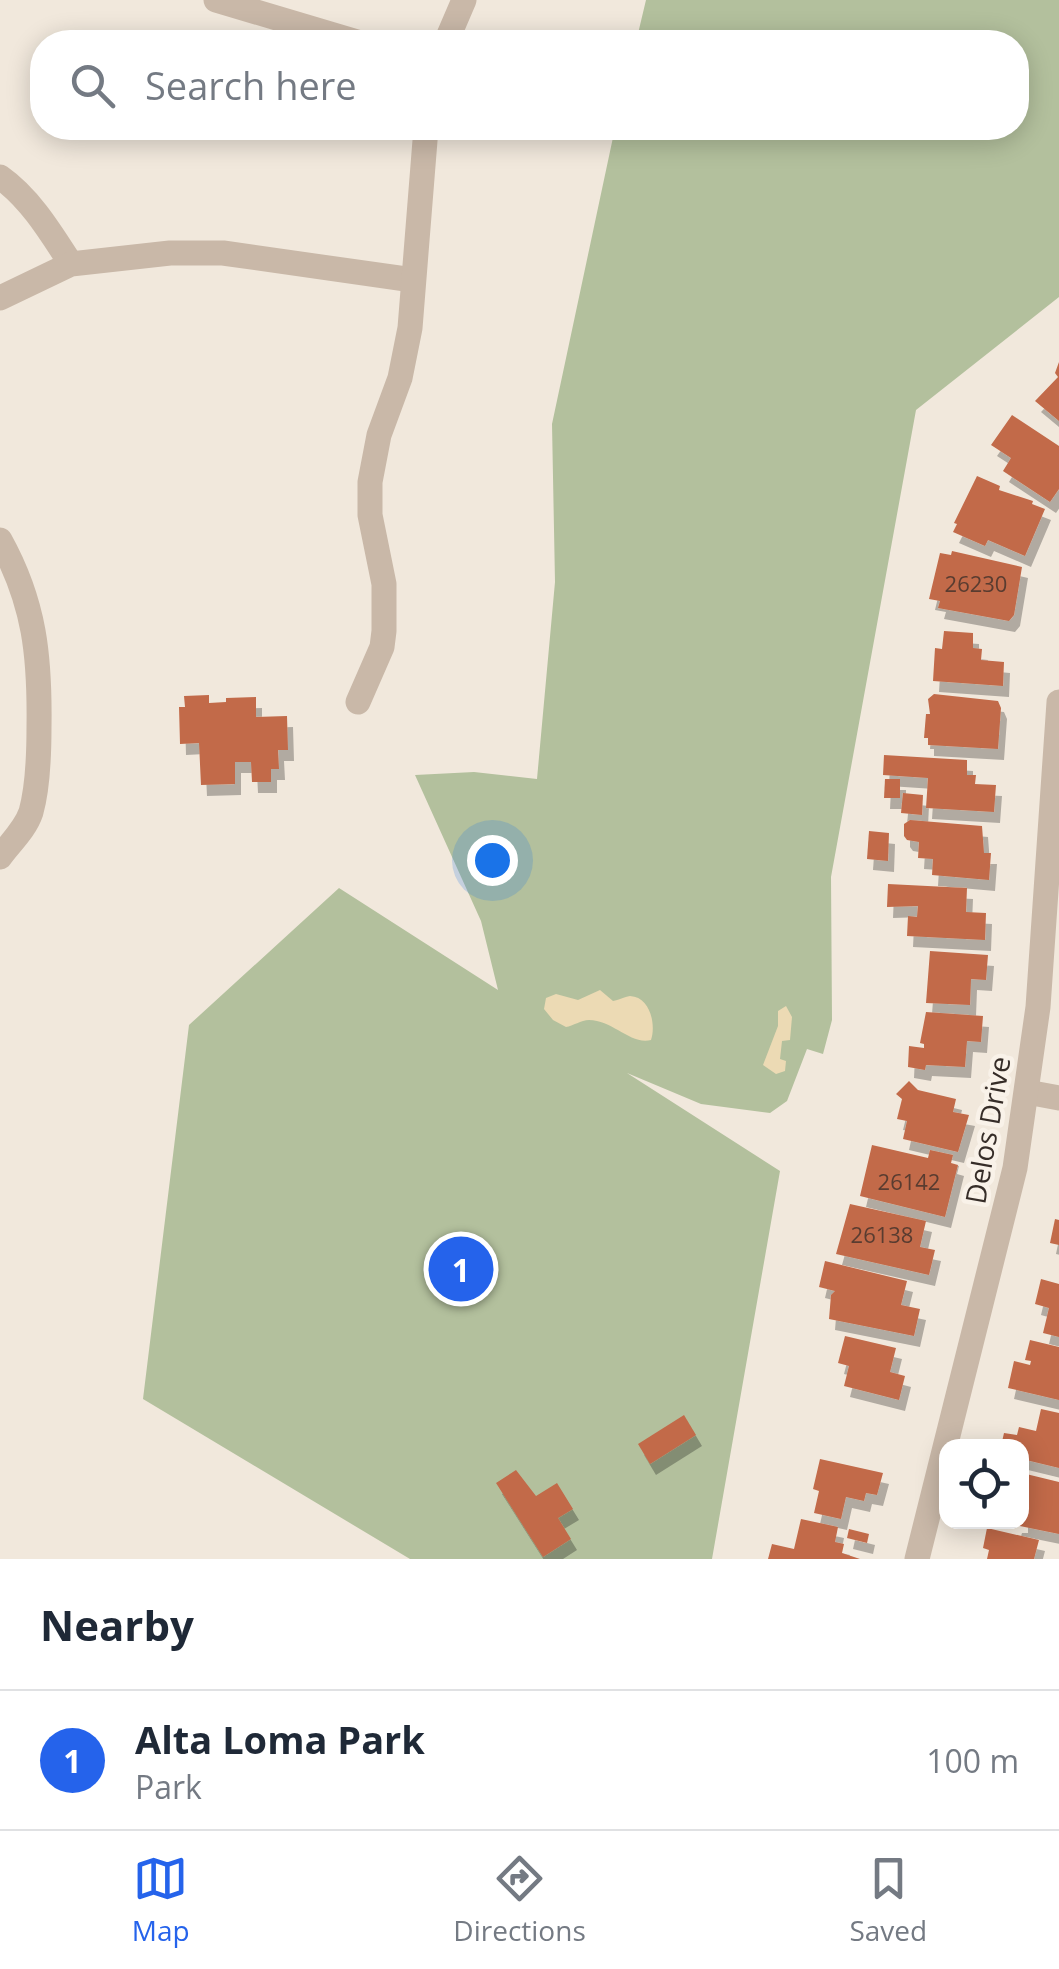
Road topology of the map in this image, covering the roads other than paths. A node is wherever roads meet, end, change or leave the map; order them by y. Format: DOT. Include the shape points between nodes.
graph roads {
  1 [pos="216,0"];
  2 [pos="464,0"];
  3 [pos="317,30"];
  4 [pos="451,30"];
  5 [pos="425,140"];
  6 [pos="0,176"];
  7 [pos="71,264"];
  8 [pos="414,280"];
  9 [pos="0,298"];
  10 [pos="0,540"];
  11 [pos="358,702"];
  12 [pos="1059,702"];
  13 [pos="0,853"];
  14 [pos="1027,1092"];
  15 [pos="1059,1098"];
  16 [pos="917,1559"];
  1 -- 3 [label="street"];
  2 -- 4 [label="street"];
  5 -- 8 [label="street"];
  6 -- 7 [label="street"];
  7 -- 8 [label="street" via="223,252"];
  7 -- 9 [label="street"];
  8 -- 11 [label="street" via="400,378 370,482 384,630"];
  10 -- 13 [label="street" via="31,610 40,672 30,814"];
  12 -- 14 [label="street, Delos Drive"];
  14 -- 15 [label="street"];
  14 -- 16 [label="street, Delos Drive" via="1015,1168"];
}
